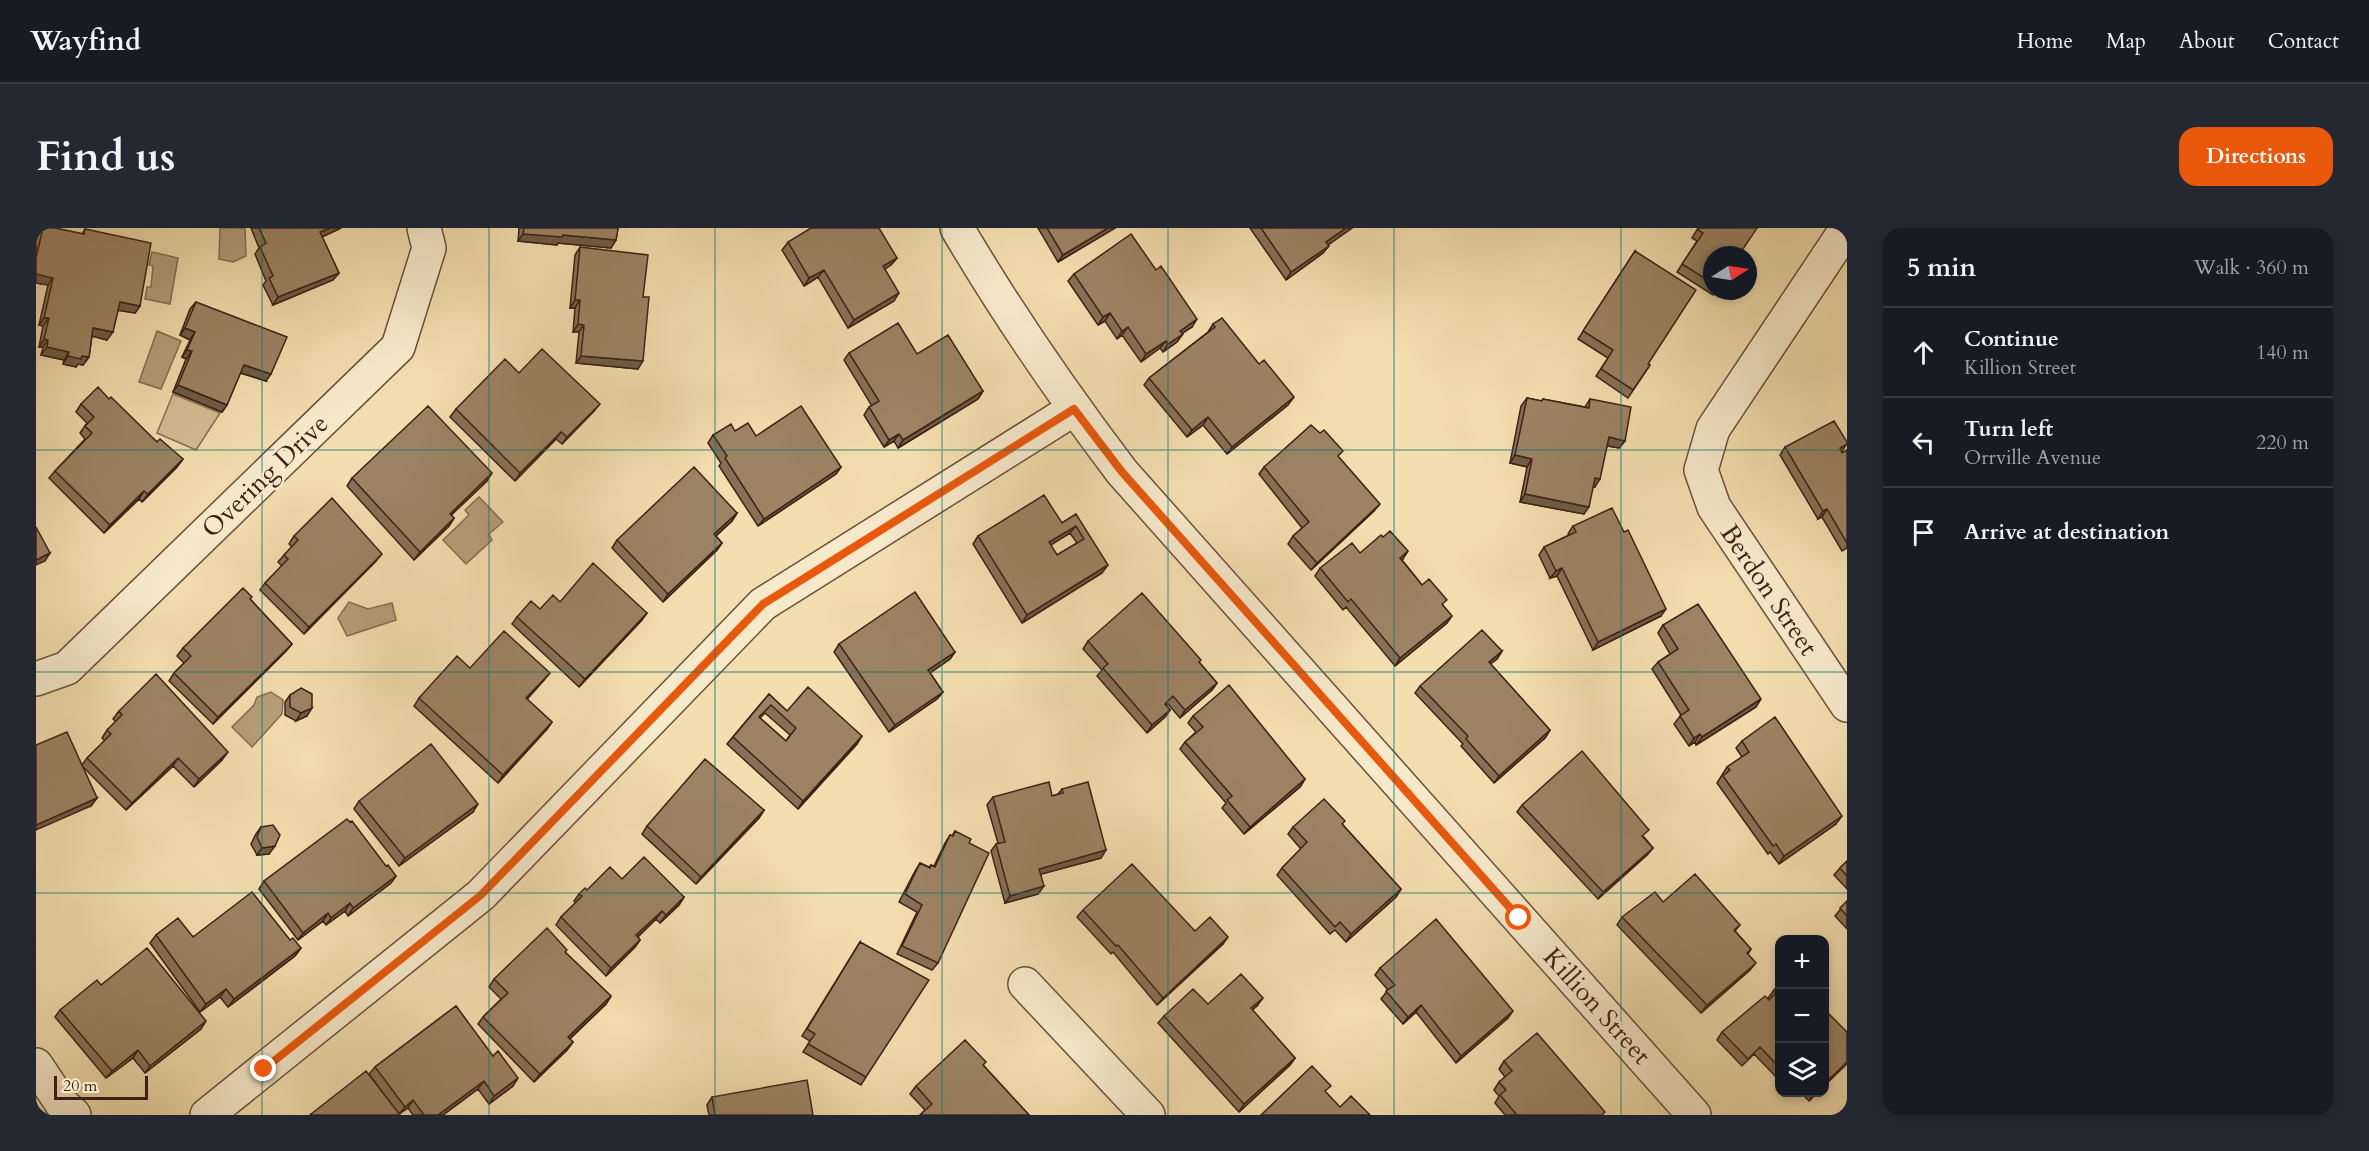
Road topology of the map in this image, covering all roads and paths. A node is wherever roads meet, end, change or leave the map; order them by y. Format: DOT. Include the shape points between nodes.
graph roads {
  1 [pos="424,228"];
  2 [pos="957,228"];
  3 [pos="1847,228"];
  4 [pos="1074,409"];
  5 [pos="36,679"];
  6 [pos="1847,705"];
  7 [pos="1025,984"];
  8 [pos="36,1065"];
  9 [pos="74,1115"];
  10 [pos="207,1115"];
  11 [pos="1148,1115"];
  12 [pos="1694,1115"];
  1 -- 5 [label="street, Overing Drive" via="429,248 398,347 67,668"];
  2 -- 4 [label="street, Killion Street"];
  3 -- 6 [label="street, Berdon Street" via="1713,429 1701,470 1714,507"];
  4 -- 10 [label="street" via="763,604 481,895"];
  4 -- 12 [label="street, Killion Street" via="1122,472"];
  7 -- 11 [label="street"];
  8 -- 9 [label="street"];
}
